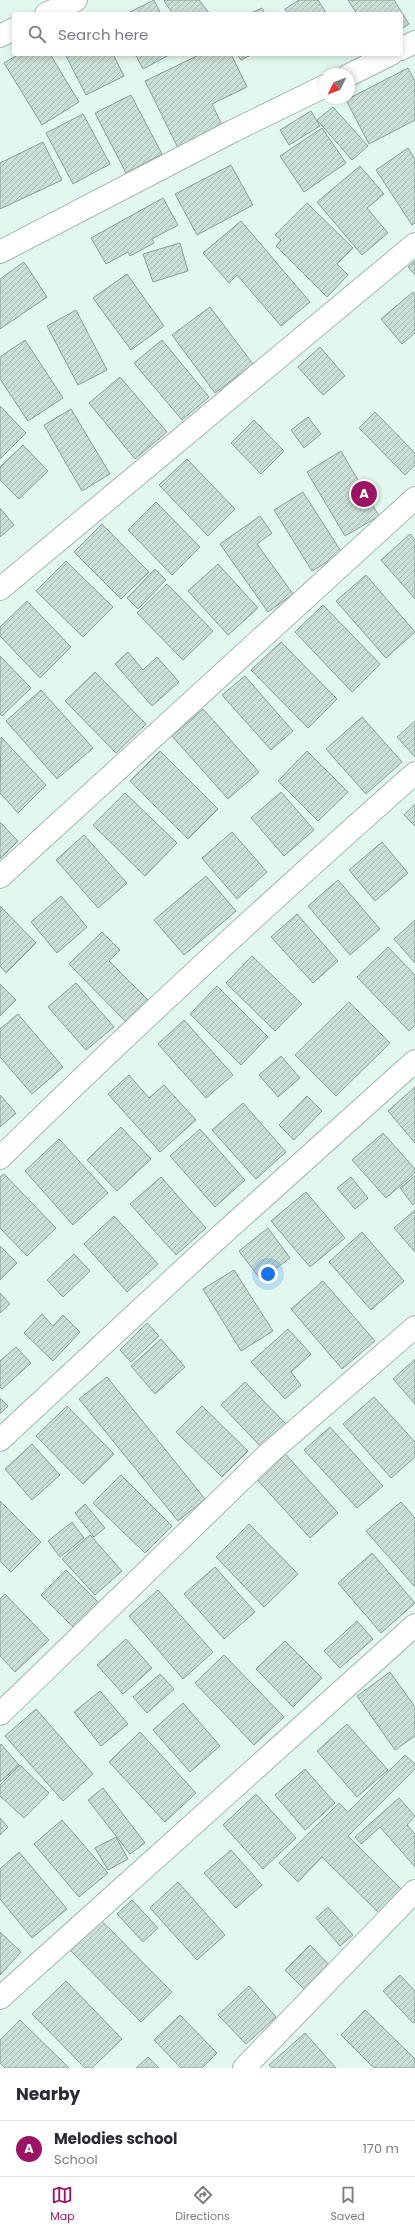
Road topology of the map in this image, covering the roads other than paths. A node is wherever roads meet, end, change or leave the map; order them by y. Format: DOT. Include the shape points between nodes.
graph roads {
  1 [pos="76,0"];
  2 [pos="50,12"];
  3 [pos="12,30"];
  4 [pos="0,36"];
  5 [pos="415,42"];
  6 [pos="403,48"];
  7 [pos="387,56"];
  8 [pos="355,71"];
  9 [pos="319,89"];
  10 [pos="415,244"];
  11 [pos="0,252"];
  12 [pos="415,498"];
  13 [pos="0,589"];
  14 [pos="415,772"];
  15 [pos="0,877"];
  16 [pos="415,1060"];
  17 [pos="0,1158"];
  18 [pos="415,1327"];
  19 [pos="0,1440"];
  20 [pos="415,1626"];
  21 [pos="0,1714"];
  22 [pos="415,1891"];
  23 [pos="0,1998"];
  24 [pos="244,2068"];
  1 -- 2 [label="street"];
  3 -- 4 [label="street"];
  5 -- 6 [label="street"];
  7 -- 8 [label="street"];
  9 -- 11 [label="street"];
  10 -- 13 [label="street"];
  12 -- 15 [label="street"];
  14 -- 17 [label="street" via="102,1057"];
  16 -- 19 [label="street"];
  18 -- 21 [label="street" via="268,1454"];
  20 -- 23 [label="street"];
  22 -- 24 [label="street"];
}
